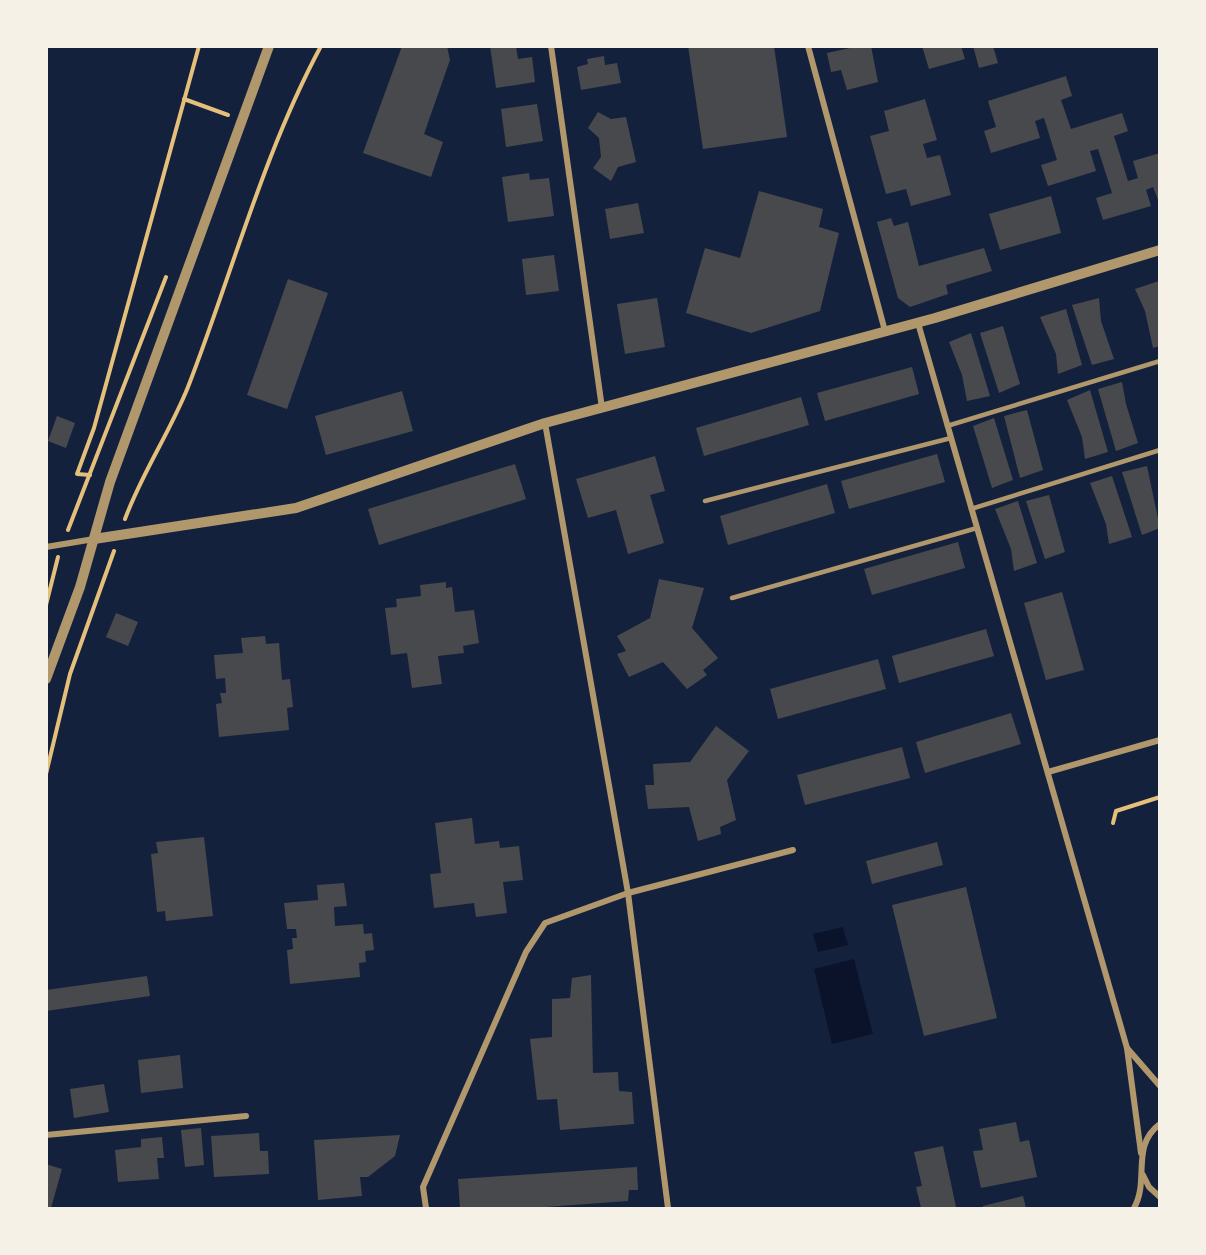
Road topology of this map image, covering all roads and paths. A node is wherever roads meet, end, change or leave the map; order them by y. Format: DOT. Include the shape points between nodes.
graph roads {
  1 [pos="199,46"];
  2 [pos="269,46"];
  3 [pos="321,46"];
  4 [pos="551,46"];
  5 [pos="808,46"];
  6 [pos="184,99"];
  7 [pos="232,105"];
  8 [pos="229,115"];
  9 [pos="224,126"];
  10 [pos="1160,250"];
  11 [pos="169,268"];
  12 [pos="918,322"];
  13 [pos="885,331"];
  14 [pos="1160,361"];
  15 [pos="602,408"];
  16 [pos="545,423"];
  17 [pos="947,426"];
  18 [pos="951,438"];
  19 [pos="1160,450"];
  20 [pos="90,475"];
  21 [pos="705,501"];
  22 [pos="971,509"];
  23 [pos="977,528"];
  24 [pos="120,534"];
  25 [pos="94,539"];
  26 [pos="62,544"];
  27 [pos="46,547"];
  28 [pos="49,578"];
  29 [pos="732,598"];
  30 [pos="46,605"];
  31 [pos="46,679"];
  32 [pos="1160,740"];
  33 [pos="1048,772"];
  34 [pos="46,774"];
  35 [pos="1160,797"];
  36 [pos="1113,823"];
  37 [pos="793,850"];
  38 [pos="628,893"];
  39 [pos="1127,1048"];
  40 [pos="1160,1086"];
  41 [pos="246,1116"];
  42 [pos="1160,1124"];
  43 [pos="46,1135"];
  44 [pos="1141,1153"];
  45 [pos="1141,1168"];
  46 [pos="1160,1197"];
  47 [pos="426,1209"];
  48 [pos="668,1209"];
  49 [pos="1134,1209"];
  1 -- 6 [label="path"];
  2 -- 25 [label="street" via="110,482"];
  3 -- 24 [label="path" via="282,130 187,390 135,491"];
  4 -- 15 [label="street"];
  5 -- 13 [label="street"];
  6 -- 8 [label="path"];
  6 -- 20 [label="path" via="94,428 77,474"];
  7 -- 8 [label="path"];
  8 -- 9 [label="path"];
  10 -- 12 [label="street"];
  11 -- 20 [label="path"];
  12 -- 13 [label="street"];
  12 -- 17 [label="street"];
  13 -- 15 [label="street"];
  14 -- 17 [label="lane"];
  15 -- 16 [label="street"];
  16 -- 24 [label="street" via="296,508"];
  16 -- 38 [label="street"];
  17 -- 18 [label="street"];
  18 -- 21 [label="lane"];
  18 -- 22 [label="street"];
  19 -- 22 [label="lane"];
  20 -- 26 [label="path"];
  22 -- 23 [label="street"];
  23 -- 29 [label="lane"];
  23 -- 33 [label="street"];
  24 -- 25 [label="street"];
  24 -- 34 [label="path" via="70,674"];
  25 -- 26 [label="street"];
  25 -- 31 [label="street"];
  26 -- 27 [label="street"];
  26 -- 28 [label="path"];
  28 -- 30 [label="path"];
  32 -- 33 [label="street"];
  33 -- 39 [label="street"];
  35 -- 36 [label="path" via="1116,811"];
  37 -- 38 [label="street"];
  38 -- 47 [label="street" via="545,923 526,952 423,1187"];
  38 -- 48 [label="street"];
  39 -- 40 [label="street"];
  39 -- 44 [label="street"];
  41 -- 43 [label="street"];
  42 -- 44 [label="street" via="1148,1136"];
  44 -- 45 [label="street"];
  45 -- 46 [label="street" via="1147,1184"];
  45 -- 49 [label="street" via="1141,1193"];
}
